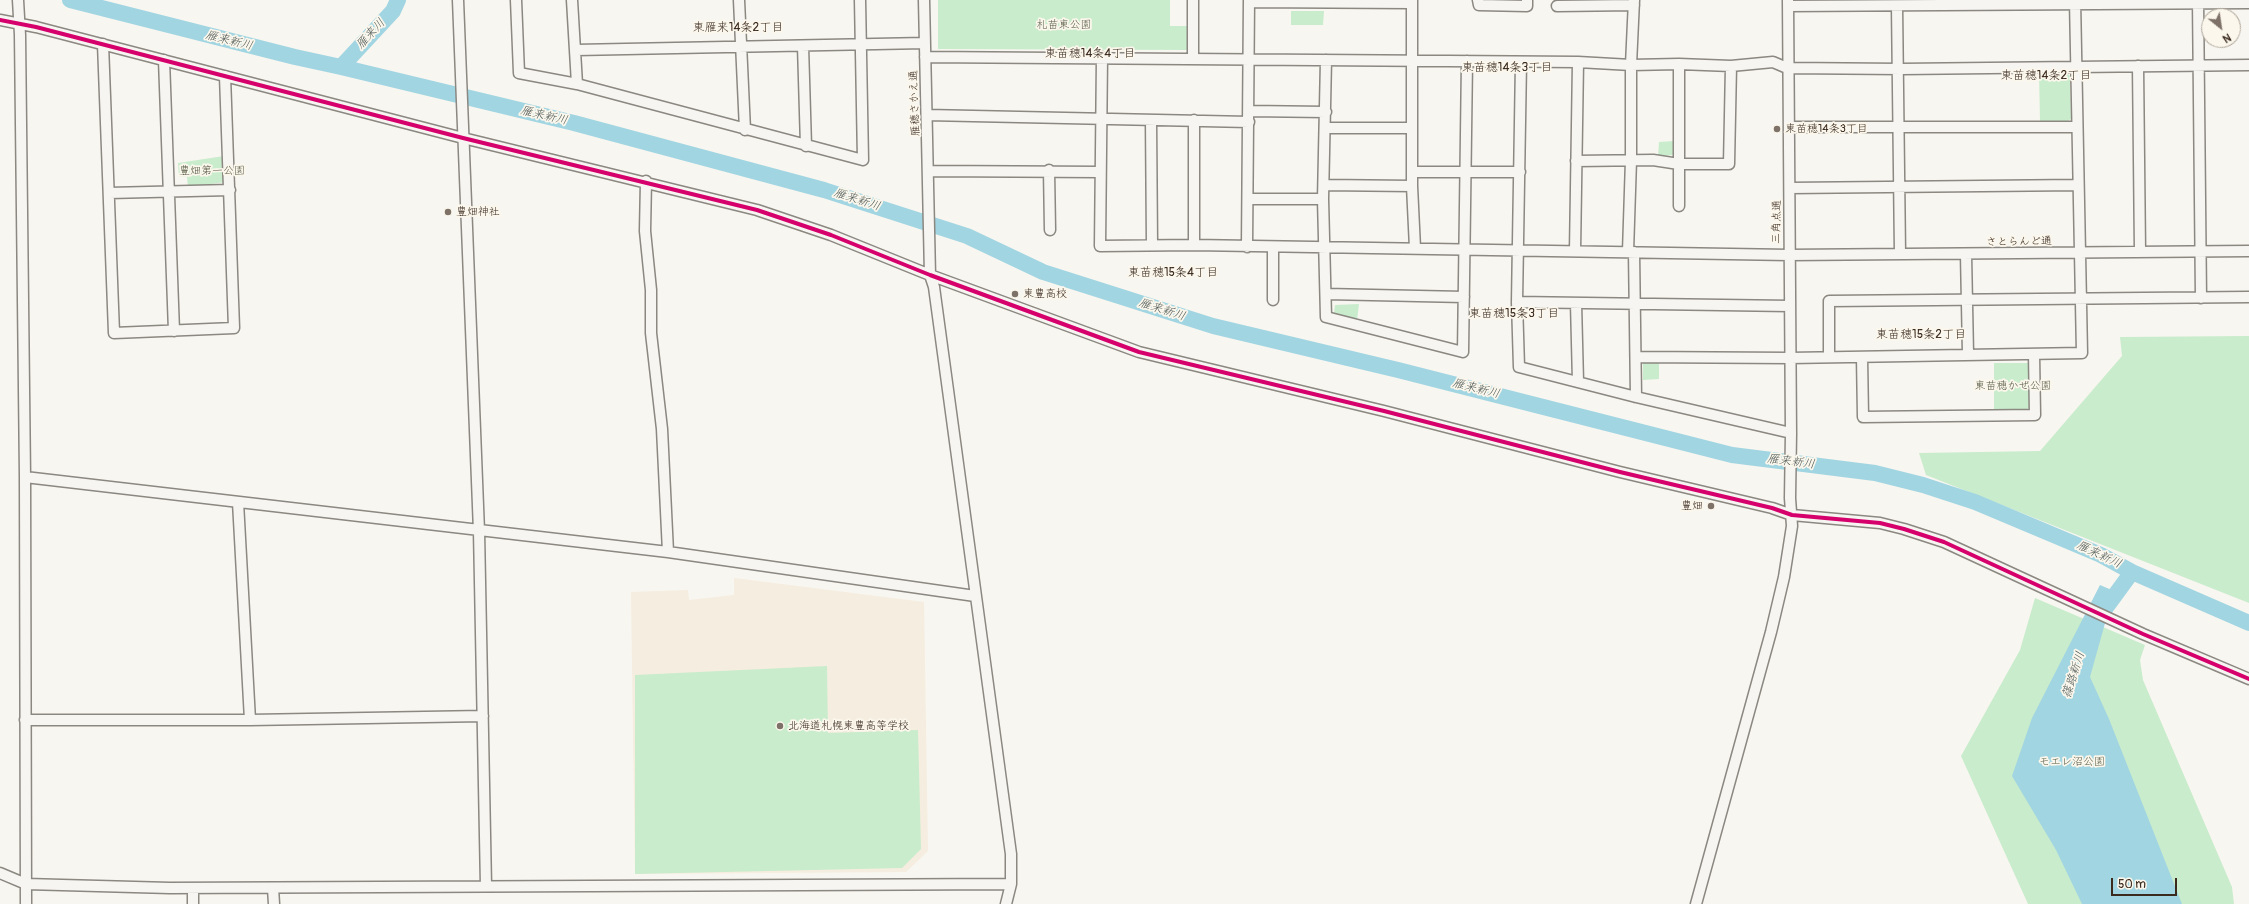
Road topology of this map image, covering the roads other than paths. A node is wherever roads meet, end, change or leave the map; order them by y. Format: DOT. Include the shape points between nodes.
graph roads {
  1 [pos="18,0"];
  2 [pos="458,0"];
  3 [pos="516,0"];
  4 [pos="572,0"];
  5 [pos="739,0"];
  6 [pos="860,0"];
  7 [pos="924,0"];
  8 [pos="1193,0"];
  9 [pos="1478,0"];
  10 [pos="1527,0"];
  11 [pos="1249,1"];
  12 [pos="1298,1"];
  13 [pos="1350,1"];
  14 [pos="2198,1"];
  15 [pos="1412,2"];
  16 [pos="1634,2"];
  17 [pos="2075,2"];
  18 [pos="2138,2"];
  19 [pos="2249,2"];
  20 [pos="1583,3"];
  21 [pos="1788,3"];
  22 [pos="1557,6"];
  23 [pos="1897,6"];
  24 [pos="0,20"];
  25 [pos="19,23"];
  26 [pos="925,43"];
  27 [pos="103,44"];
  28 [pos="803,46"];
  29 [pos="862,46"];
  30 [pos="740,47"];
  31 [pos="576,50"];
  32 [pos="925,57"];
  33 [pos="1102,57"];
  34 [pos="1193,58"];
  35 [pos="164,60"];
  36 [pos="1326,60"];
  37 [pos="1250,61"];
  38 [pos="1410,61"];
  39 [pos="1467,61"];
  40 [pos="1521,62"];
  41 [pos="1578,62"];
  42 [pos="1679,64"];
  43 [pos="1631,65"];
  44 [pos="2249,65"];
  45 [pos="1731,66"];
  46 [pos="2138,66"];
  47 [pos="2200,66"];
  48 [pos="2076,67"];
  49 [pos="1787,68"];
  50 [pos="1897,69"];
  51 [pos="225,76"];
  52 [pos="577,84"];
  53 [pos="1249,111"];
  54 [pos="1326,112"];
  55 [pos="927,115"];
  56 [pos="1100,118"];
  57 [pos="1151,120"];
  58 [pos="1194,120"];
  59 [pos="1249,122"];
  60 [pos="1789,126"];
  61 [pos="2077,127"];
  62 [pos="1326,128"];
  63 [pos="1412,128"];
  64 [pos="1899,128"];
  65 [pos="745,130"];
  66 [pos="463,138"];
  67 [pos="806,146"];
  68 [pos="1632,160"];
  69 [pos="1576,161"];
  70 [pos="1679,164"];
  71 [pos="1049,170"];
  72 [pos="1465,170"];
  73 [pos="929,171"];
  74 [pos="1100,172"];
  75 [pos="1413,172"];
  76 [pos="1520,172"];
  77 [pos="646,181"];
  78 [pos="1324,185"];
  79 [pos="2078,185"];
  80 [pos="1412,186"];
  81 [pos="1899,187"];
  82 [pos="1790,188"];
  83 [pos="230,190"];
  84 [pos="168,192"];
  85 [pos="109,193"];
  86 [pos="1248,199"];
  87 [pos="1323,199"];
  88 [pos="1679,206"];
  89 [pos="1050,230"];
  90 [pos="1152,245"];
  91 [pos="1194,245"];
  92 [pos="1247,247"];
  93 [pos="1273,247"];
  94 [pos="1326,248"];
  95 [pos="1415,248"];
  96 [pos="1465,250"];
  97 [pos="1518,250"];
  98 [pos="1575,251"];
  99 [pos="2249,251"];
  100 [pos="1631,252"];
  101 [pos="2140,252"];
  102 [pos="2201,252"];
  103 [pos="2079,253"];
  104 [pos="1900,254"];
  105 [pos="1966,254"];
  106 [pos="1789,255"];
  107 [pos="930,275"];
  108 [pos="1326,294"];
  109 [pos="1464,297"];
  110 [pos="2249,297"];
  111 [pos="2201,298"];
  112 [pos="2080,299"];
  113 [pos="1273,300"];
  114 [pos="1967,300"];
  115 [pos="1517,302"];
  116 [pos="1576,303"];
  117 [pos="1636,303"];
  118 [pos="1790,306"];
  119 [pos="174,331"];
  120 [pos="1968,354"];
  121 [pos="2034,354"];
  122 [pos="1636,357"];
  123 [pos="1829,357"];
  124 [pos="1862,357"];
  125 [pos="1790,358"];
  126 [pos="1578,382"];
  127 [pos="1636,397"];
  128 [pos="1791,433"];
  129 [pos="25,477"];
  130 [pos="238,502"];
  131 [pos="1792,515"];
  132 [pos="479,530"];
  133 [pos="668,552"];
  134 [pos="975,596"];
  135 [pos="2249,679"];
  136 [pos="483,716"];
  137 [pos="25,720"];
  138 [pos="250,720"];
  139 [pos="0,873"];
  140 [pos="26,884"];
  141 [pos="1011,884"];
  142 [pos="486,886"];
  143 [pos="192,888"];
  144 [pos="273,888"];
  145 [pos="26,904"];
  146 [pos="193,904"];
  147 [pos="274,904"];
  148 [pos="1006,904"];
  149 [pos="1696,904"];
  1 -- 25 [label="street"];
  2 -- 66 [label="street"];
  3 -- 52 [label="street" via="519,73"];
  4 -- 31 [label="street"];
  5 -- 30 [label="street"];
  6 -- 29 [label="street"];
  7 -- 26 [label="street, 雁穂さかえ通"];
  8 -- 34 [label="street"];
  9 -- 10 [label="street" via="1478,5 1527,6"];
  11 -- 12 [label="street"];
  11 -- 37 [label="street"];
  12 -- 13 [label="street"];
  13 -- 15 [label="street"];
  14 -- 18 [label="street"];
  14 -- 19 [label="street"];
  14 -- 47 [label="street"];
  15 -- 38 [label="street"];
  16 -- 20 [label="street"];
  16 -- 43 [label="street"];
  17 -- 18 [label="street"];
  17 -- 23 [label="street"];
  17 -- 48 [label="street"];
  20 -- 22 [label="street"];
  21 -- 23 [label="street"];
  21 -- 49 [label="street, 三角点通"];
  23 -- 50 [label="street"];
  24 -- 25 [label="street"];
  25 -- 27 [label="street"];
  25 -- 129 [label="street"];
  26 -- 29 [label="street"];
  26 -- 32 [label="street, 雁穂さかえ通"];
  27 -- 35 [label="street"];
  27 -- 85 [label="street"];
  28 -- 29 [label="street"];
  28 -- 30 [label="street"];
  28 -- 67 [label="street"];
  29 -- 67 [label="street" via="863,160"];
  30 -- 31 [label="street"];
  30 -- 65 [label="street"];
  31 -- 52 [label="street"];
  32 -- 33 [label="street"];
  32 -- 55 [label="street, 雁穂さかえ通"];
  33 -- 34 [label="street"];
  33 -- 56 [label="street"];
  34 -- 37 [label="street"];
  35 -- 51 [label="street"];
  35 -- 84 [label="street"];
  36 -- 37 [label="street"];
  36 -- 38 [label="street"];
  36 -- 54 [label="street"];
  37 -- 53 [label="street"];
  38 -- 39 [label="street"];
  38 -- 63 [label="street"];
  39 -- 40 [label="street"];
  39 -- 72 [label="street"];
  40 -- 41 [label="street"];
  40 -- 76 [label="street"];
  41 -- 43 [label="street"];
  41 -- 69 [label="street"];
  42 -- 43 [label="street"];
  42 -- 45 [label="street"];
  42 -- 70 [label="street"];
  43 -- 68 [label="street"];
  44 -- 47 [label="street"];
  45 -- 49 [label="street" via="1773,62"];
  45 -- 70 [label="street" via="1729,164"];
  46 -- 47 [label="street"];
  46 -- 48 [label="street"];
  46 -- 101 [label="street"];
  47 -- 102 [label="street"];
  48 -- 50 [label="street"];
  48 -- 61 [label="street"];
  49 -- 50 [label="street"];
  49 -- 60 [label="street, 三角点通"];
  50 -- 64 [label="street"];
  51 -- 66 [label="street"];
  51 -- 83 [label="street"];
  52 -- 65 [label="street"];
  53 -- 54 [label="street"];
  53 -- 59 [label="street"];
  54 -- 62 [label="street"];
  55 -- 56 [label="street"];
  55 -- 73 [label="street, 雁穂さかえ通"];
  56 -- 57 [label="street"];
  56 -- 74 [label="street"];
  57 -- 58 [label="street"];
  57 -- 90 [label="street"];
  58 -- 59 [label="street"];
  58 -- 91 [label="street"];
  59 -- 86 [label="street"];
  60 -- 64 [label="street"];
  60 -- 82 [label="street, 三角点通"];
  61 -- 64 [label="street"];
  61 -- 79 [label="street"];
  62 -- 63 [label="street"];
  62 -- 78 [label="street"];
  63 -- 75 [label="street"];
  64 -- 81 [label="street"];
  65 -- 67 [label="street"];
  66 -- 77 [label="street"];
  66 -- 132 [label="street"];
  68 -- 69 [label="street"];
  68 -- 70 [label="street"];
  68 -- 100 [label="street"];
  69 -- 98 [label="street"];
  70 -- 88 [label="street"];
  71 -- 73 [label="street"];
  71 -- 74 [label="street"];
  71 -- 89 [label="street"];
  72 -- 75 [label="street"];
  72 -- 76 [label="street"];
  72 -- 96 [label="street"];
  73 -- 107 [label="street, 雁穂さかえ通"];
  74 -- 90 [label="street, さとらんど通" via="1100,246"];
  75 -- 80 [label="street"];
  76 -- 97 [label="street"];
  77 -- 107 [label="street" via="757,210 831,235"];
  77 -- 133 [label="street" via="645,231 651,290 651,333 662,429"];
  78 -- 80 [label="street"];
  78 -- 87 [label="street"];
  79 -- 81 [label="street"];
  79 -- 103 [label="street"];
  80 -- 95 [label="street"];
  81 -- 82 [label="street"];
  81 -- 104 [label="street"];
  82 -- 106 [label="street, 三角点通"];
  83 -- 84 [label="street"];
  83 -- 119 [label="street" via="234,328"];
  84 -- 85 [label="street"];
  84 -- 119 [label="street"];
  85 -- 119 [label="street" via="114,333"];
  86 -- 87 [label="street"];
  86 -- 92 [label="street"];
  87 -- 94 [label="street"];
  90 -- 91 [label="street, さとらんど通"];
  91 -- 92 [label="street, さとらんど通"];
  92 -- 93 [label="street, さとらんど通"];
  93 -- 94 [label="street, さとらんど通"];
  93 -- 113 [label="street"];
  94 -- 95 [label="street, さとらんど通"];
  94 -- 108 [label="street"];
  95 -- 96 [label="street, さとらんど通"];
  96 -- 97 [label="street, さとらんど通"];
  96 -- 109 [label="street"];
  97 -- 98 [label="street, さとらんど通"];
  97 -- 115 [label="street"];
  98 -- 100 [label="street, さとらんど通"];
  99 -- 102 [label="street, さとらんど通"];
  100 -- 106 [label="street, さとらんど通"];
  100 -- 117 [label="street"];
  101 -- 102 [label="street, さとらんど通"];
  101 -- 103 [label="street, さとらんど通"];
  102 -- 111 [label="street"];
  103 -- 105 [label="street, さとらんど通"];
  103 -- 112 [label="street"];
  104 -- 105 [label="street, さとらんど通"];
  104 -- 106 [label="street, さとらんど通"];
  105 -- 114 [label="street"];
  106 -- 118 [label="street, 三角点通"];
  107 -- 131 [label="street" via="1139,352"];
  107 -- 134 [label="street" via="934,287"];
  108 -- 109 [label="street"];
  108 -- 109 [label="street" via="1326,317 1463,352"];
  110 -- 111 [label="street"];
  111 -- 112 [label="street"];
  112 -- 114 [label="street"];
  112 -- 121 [label="street" via="2082,353"];
  114 -- 120 [label="street"];
  114 -- 123 [label="street" via="1829,301"];
  115 -- 116 [label="street"];
  115 -- 126 [label="street" via="1519,367"];
  116 -- 117 [label="street"];
  116 -- 126 [label="street"];
  117 -- 118 [label="street"];
  117 -- 122 [label="street"];
  118 -- 125 [label="street, 三角点通"];
  120 -- 121 [label="street"];
  120 -- 124 [label="street"];
  121 -- 124 [label="street" via="2035,415 1863,417"];
  122 -- 125 [label="street"];
  122 -- 127 [label="street"];
  123 -- 124 [label="street"];
  123 -- 125 [label="street"];
  125 -- 128 [label="street, 三角点通"];
  126 -- 127 [label="street"];
  127 -- 128 [label="street"];
  128 -- 131 [label="street, 三角点通"];
  129 -- 130 [label="street"];
  129 -- 137 [label="street"];
  130 -- 132 [label="street"];
  130 -- 138 [label="street"];
  131 -- 135 [label="street" via="1880,523 1944,542"];
  131 -- 149 [label="street" via="1784,578 1771,632"];
  132 -- 133 [label="street"];
  132 -- 136 [label="street"];
  133 -- 134 [label="street"];
  134 -- 141 [label="street" via="1011,854"];
  136 -- 138 [label="street"];
  136 -- 142 [label="street"];
  137 -- 138 [label="street"];
  137 -- 140 [label="street"];
  139 -- 140 [label="street"];
  140 -- 143 [label="street"];
  140 -- 145 [label="street"];
  141 -- 142 [label="street"];
  141 -- 148 [label="street"];
  142 -- 144 [label="street"];
  143 -- 144 [label="street"];
  143 -- 146 [label="street"];
  144 -- 147 [label="street"];
}
